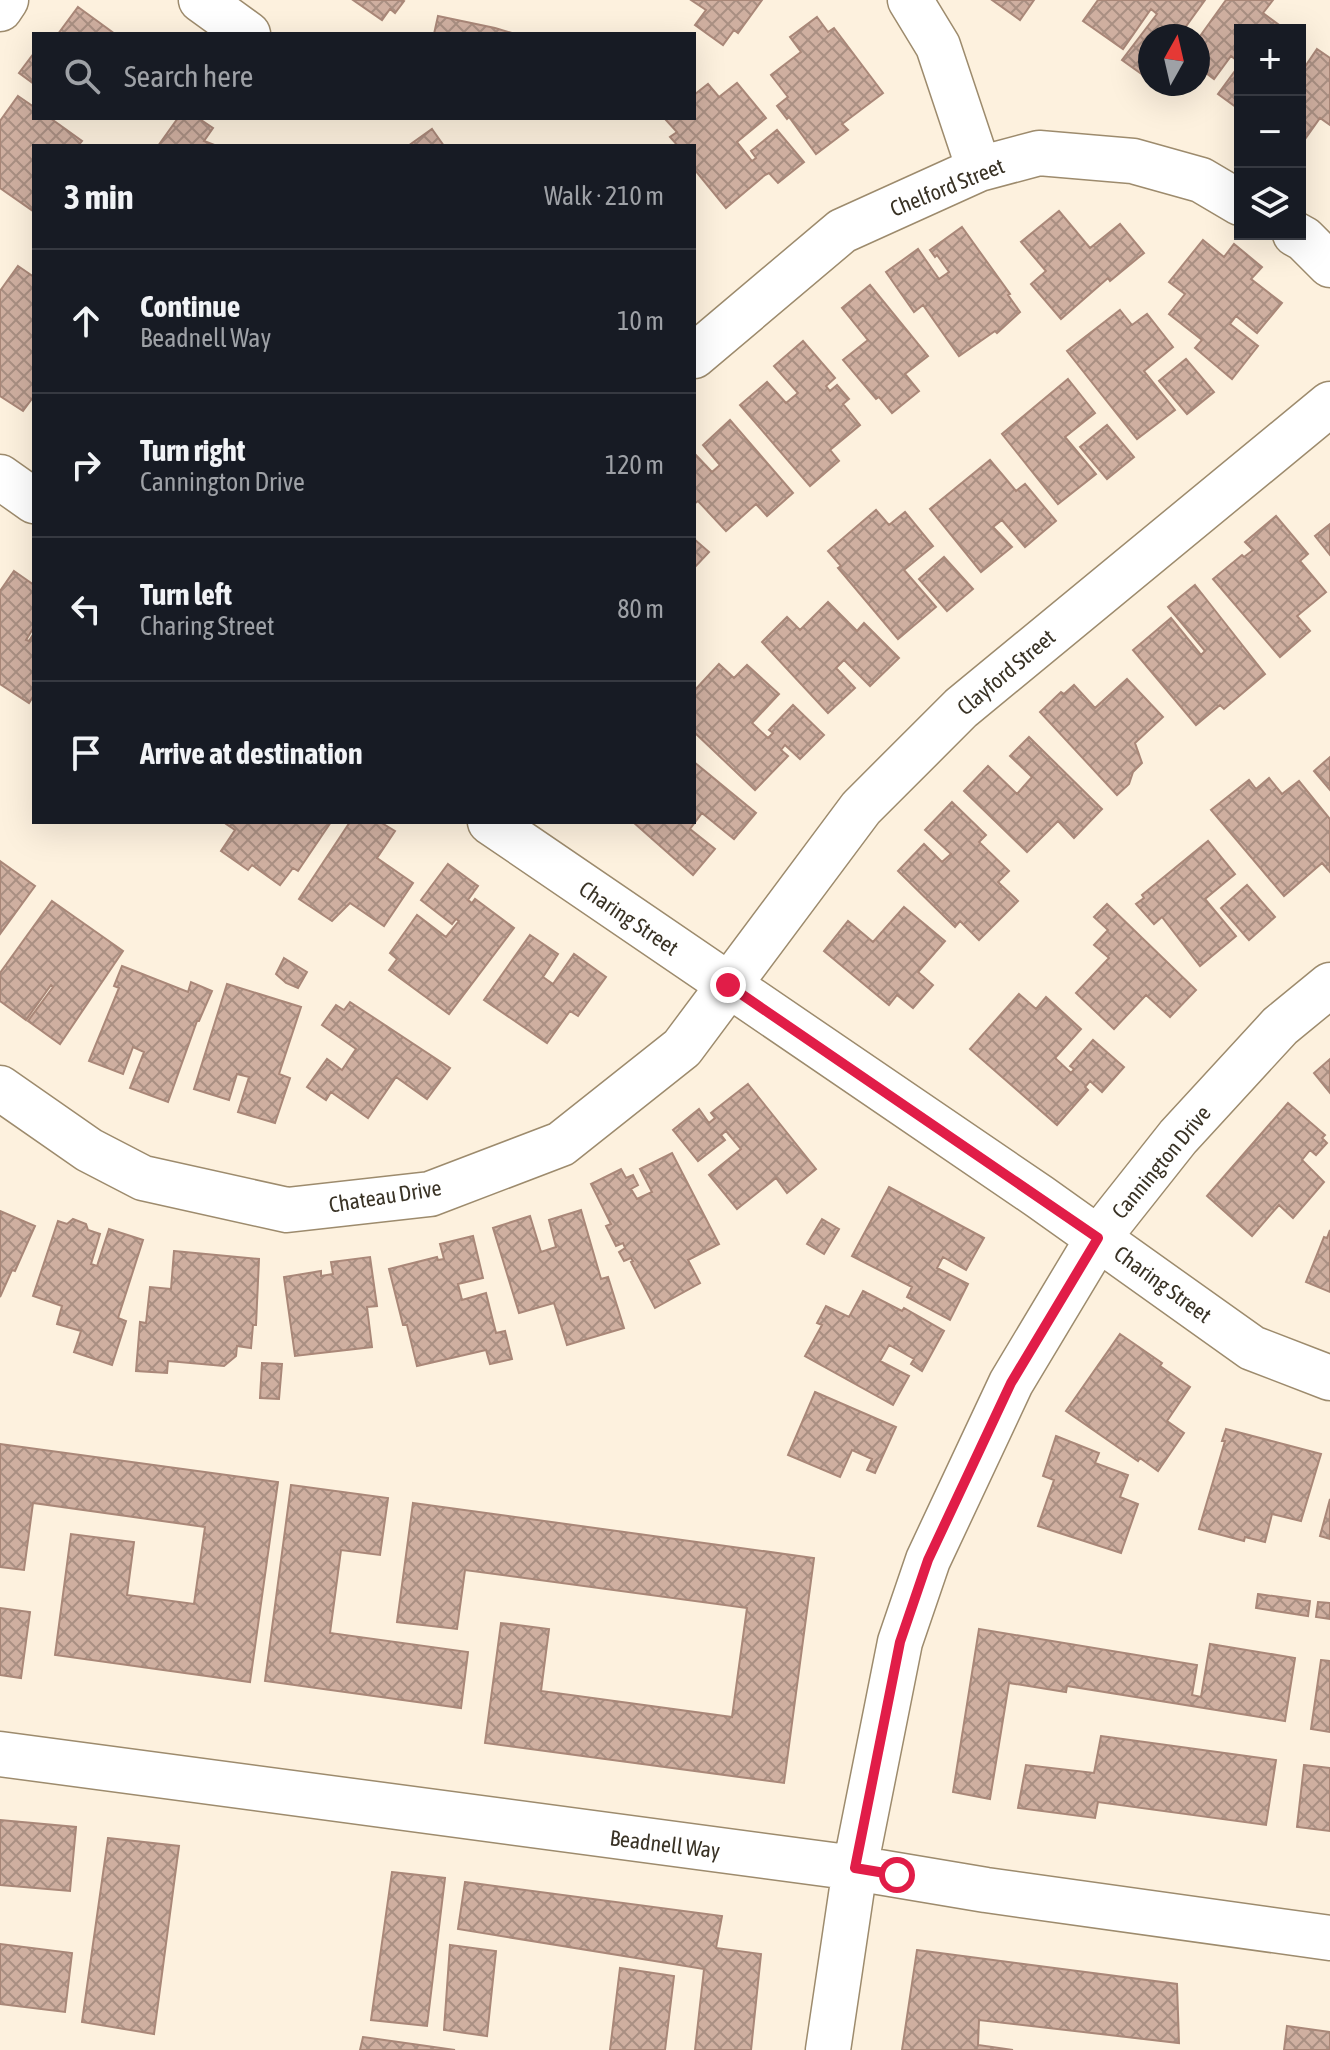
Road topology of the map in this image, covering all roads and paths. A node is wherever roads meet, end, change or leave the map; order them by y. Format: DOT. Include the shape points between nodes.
graph roads {
  1 [pos="6,0"];
  2 [pos="201,0"];
  3 [pos="910,0"];
  4 [pos="0,9"];
  5 [pos="245,32"];
  6 [pos="979,169"];
  7 [pos="1234,199"];
  8 [pos="1305,240"];
  9 [pos="1330,265"];
  10 [pos="696,354"];
  11 [pos="1330,404"];
  12 [pos="0,477"];
  13 [pos="32,500"];
  14 [pos="493,824"];
  15 [pos="728,985"];
  16 [pos="1330,985"];
  17 [pos="0,1088"];
  18 [pos="1098,1238"];
  19 [pos="1330,1378"];
  20 [pos="0,1754"];
  21 [pos="855,1868"];
  22 [pos="1330,1938"];
  23 [pos="828,2050"];
  1 -- 4 [label="street"];
  2 -- 5 [label="street"];
  3 -- 6 [label="street" via="938,46"];
  6 -- 7 [label="street, Chelford Street" via="1039,153 1133,161 1201,180"];
  6 -- 10 [label="street, Chelford Street" via="842,231"];
  8 -- 9 [label="street"];
  11 -- 15 [label="street, Clayford Street" via="961,708 861,808"];
  12 -- 13 [label="street"];
  14 -- 15 [label="street, Charing Street"];
  15 -- 17 [label="street, Chateau Drive" via="682,1048 561,1144 430,1194 287,1210 143,1178 89,1150"];
  15 -- 18 [label="street, Charing Street"];
  16 -- 18 [label="street, Cannington Drive" via="1280,1026 1178,1137"];
  18 -- 19 [label="street, Charing Street" via="1252,1348"];
  18 -- 21 [label="street, Cannington Drive" via="1011,1383 928,1560 900,1642"];
  20 -- 21 [label="street, Beadnell Way"];
  21 -- 22 [label="street, Beadnell Way"];
  21 -- 23 [label="street, Cannington Drive"];
}
